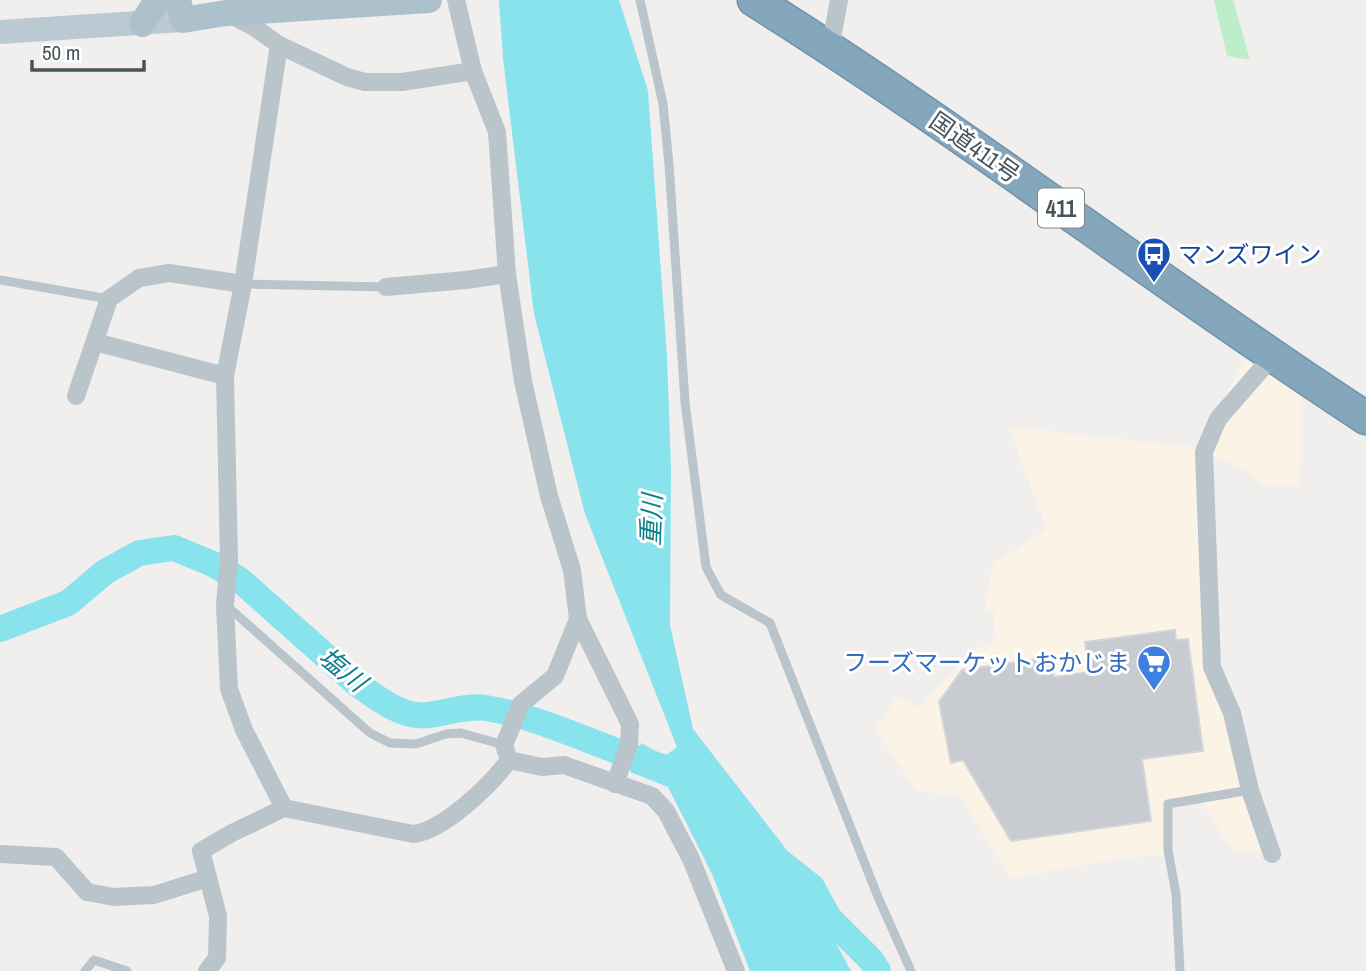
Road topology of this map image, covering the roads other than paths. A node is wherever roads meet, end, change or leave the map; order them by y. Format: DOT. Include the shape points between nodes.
graph roads {
  1 [pos="157,0"];
  2 [pos="429,0"];
  3 [pos="456,0"];
  4 [pos="640,0"];
  5 [pos="754,0"];
  6 [pos="839,0"];
  7 [pos="180,10"];
  8 [pos="226,13"];
  9 [pos="142,24"];
  10 [pos="0,32"];
  11 [pos="279,45"];
  12 [pos="830,49"];
  13 [pos="473,71"];
  14 [pos="507,274"];
  15 [pos="0,280"];
  16 [pos="243,284"];
  17 [pos="386,287"];
  18 [pos="109,299"];
  19 [pos="95,342"];
  20 [pos="1272,357"];
  21 [pos="225,376"];
  22 [pos="76,396"];
  23 [pos="1366,418"];
  24 [pos="225,605"];
  25 [pos="578,619"];
  26 [pos="507,753"];
  27 [pos="614,784"];
  28 [pos="1250,790"];
  29 [pos="284,808"];
  30 [pos="0,854"];
  31 [pos="1272,854"];
  32 [pos="208,878"];
  33 [pos="85,971"];
  34 [pos="127,971"];
  35 [pos="207,971"];
  36 [pos="736,971"];
  37 [pos="911,971"];
  38 [pos="1180,971"];
  1 -- 9 [label="main road"];
  2 -- 8 [label="main road"];
  3 -- 13 [label="street"];
  4 -- 37 [label="lane" via="663,104 684,402 706,567 720,595 770,623"];
  5 -- 12 [label="highway, 国道411号 / 411"];
  6 -- 12 [label="street"];
  7 -- 8 [label="main road"];
  7 -- 9 [label="street"];
  8 -- 11 [label="street"];
  9 -- 10 [label="street"];
  11 -- 13 [label="street" via="365,82 402,82"];
  11 -- 16 [label="street"];
  12 -- 20 [label="highway, 国道411号 / 411"];
  13 -- 14 [label="street" via="497,132"];
  14 -- 17 [label="street"];
  14 -- 25 [label="street" via="523,381 549,496 572,570"];
  15 -- 18 [label="lane"];
  16 -- 17 [label="lane"];
  16 -- 18 [label="street" via="169,273 139,278"];
  16 -- 21 [label="street"];
  18 -- 19 [label="street"];
  19 -- 21 [label="street"];
  19 -- 22 [label="street"];
  20 -- 23 [label="highway, 国道411号 / 411"];
  20 -- 28 [label="street" via="1217,419 1204,452 1212,667 1232,713"];
  21 -- 24 [label="street" via="229,559"];
  24 -- 26 [label="lane" via="370,733 390,743 416,744 461,733"];
  24 -- 29 [label="street" via="229,689 244,730"];
  25 -- 26 [label="street" via="555,676 521,704"];
  25 -- 27 [label="street" via="630,724 629,744"];
  26 -- 27 [label="street" via="542,767 564,765"];
  26 -- 29 [label="street" via="495,780 425,833"];
  27 -- 36 [label="street" via="652,796 666,811 691,859"];
  28 -- 31 [label="street"];
  28 -- 38 [label="lane" via="1168,804"];
  29 -- 32 [label="street" via="201,851"];
  30 -- 32 [label="street" via="56,857 88,892 114,897 155,895"];
  32 -- 35 [label="street" via="218,916 217,958"];
  33 -- 34 [label="lane" via="94,960"];
}
